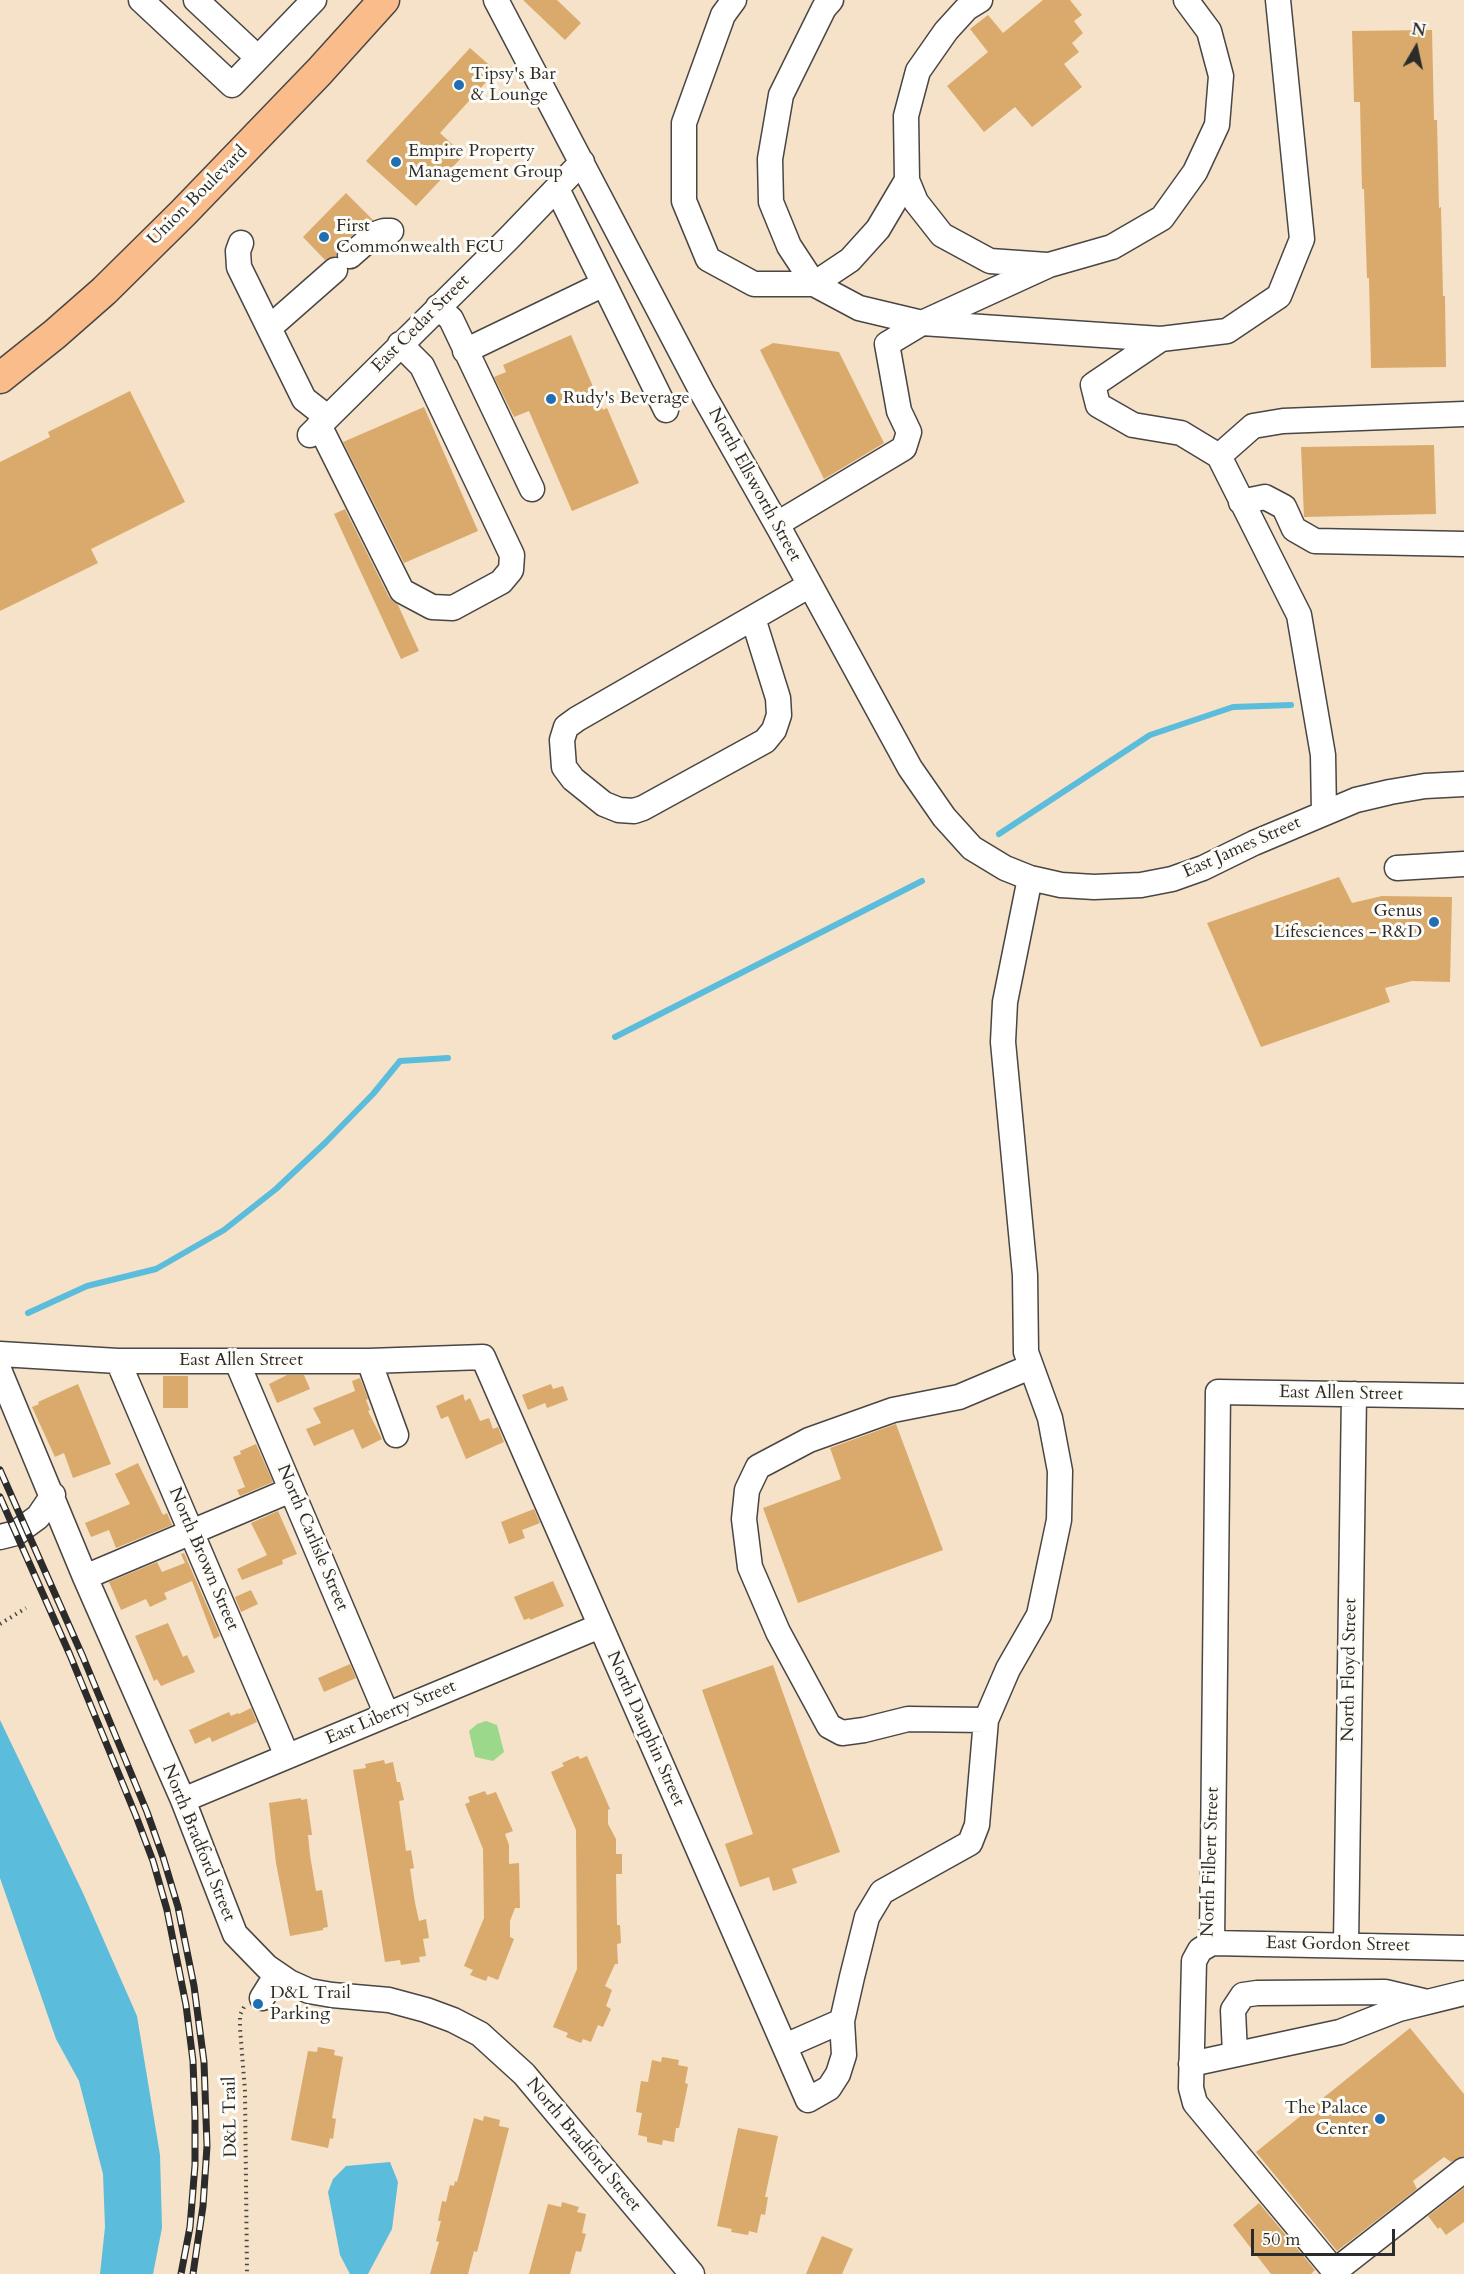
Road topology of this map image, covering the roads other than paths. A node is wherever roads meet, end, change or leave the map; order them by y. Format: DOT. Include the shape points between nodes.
graph roads {
  1 [pos="141,0"];
  2 [pos="196,0"];
  3 [pos="314,0"];
  4 [pos="384,0"];
  5 [pos="496,0"];
  6 [pos="734,0"];
  7 [pos="831,0"];
  8 [pos="980,0"];
  9 [pos="1186,0"];
  10 [pos="1278,0"];
  11 [pos="257,57"];
  12 [pos="582,162"];
  13 [pos="908,180"];
  14 [pos="557,189"];
  15 [pos="391,231"];
  16 [pos="241,243"];
  17 [pos="1049,265"];
  18 [pos="604,284"];
  19 [pos="814,284"];
  20 [pos="438,307"];
  21 [pos="922,323"];
  22 [pos="269,328"];
  23 [pos="1161,339"];
  24 [pos="400,344"];
  25 [pos="465,351"];
  26 [pos="0,378"];
  27 [pos="666,410"];
  28 [pos="1464,414"];
  29 [pos="319,426"];
  30 [pos="1219,456"];
  31 [pos="532,489"];
  32 [pos="1240,502"];
  33 [pos="777,524"];
  34 [pos="1464,544"];
  35 [pos="810,585"];
  36 [pos="753,618"];
  37 [pos="1464,784"];
  38 [pos="936,807"];
  39 [pos="1324,813"];
  40 [pos="1464,864"];
  41 [pos="1397,868"];
  42 [pos="1030,878"];
  43 [pos="0,1354"];
  44 [pos="483,1357"];
  45 [pos="118,1361"];
  46 [pos="369,1361"];
  47 [pos="237,1362"];
  48 [pos="1030,1366"];
  49 [pos="0,1372"];
  50 [pos="1218,1392"];
  51 [pos="1354,1394"];
  52 [pos="1464,1396"];
  53 [pos="396,1435"];
  54 [pos="291,1490"];
  55 [pos="53,1495"];
  56 [pos="191,1532"];
  57 [pos="0,1538"];
  58 [pos="86,1577"];
  59 [pos="600,1626"];
  60 [pos="387,1715"];
  61 [pos="986,1720"];
  62 [pos="287,1756"];
  63 [pos="183,1800"];
  64 [pos="1212,1943"];
  65 [pos="1346,1946"];
  66 [pos="1464,1948"];
  67 [pos="277,1974"];
  68 [pos="1464,1993"];
  69 [pos="254,2000"];
  70 [pos="1426,2002"];
  71 [pos="842,2020"];
  72 [pos="785,2046"];
  73 [pos="1235,2054"];
  74 [pos="1191,2064"];
  75 [pos="1464,2170"];
  76 [pos="1336,2272"];
  77 [pos="692,2274"];
  1 -- 11 [label="street" via="232,85"];
  2 -- 11 [label="street"];
  3 -- 11 [label="street"];
  4 -- 26 [label="main road, Union Boulevard" via="319,72 104,291"];
  5 -- 12 [label="street, North Ellsworth Street"];
  6 -- 19 [label="street" via="723,15 684,123 684,201 708,259 754,284"];
  7 -- 19 [label="street" via="781,95 770,159 771,202 789,246"];
  8 -- 13 [label="street" via="946,31 918,71 906,116"];
  9 -- 17 [label="street" via="1209,31 1221,76 1217,124 1195,172 1162,218 1112,247"];
  10 -- 23 [label="street" via="1302,239 1279,296 1227,331"];
  12 -- 14 [label="street, East Cedar Street"];
  12 -- 33 [label="street, North Ellsworth Street" via="703,394"];
  13 -- 17 [label="street" via="916,202 942,235 990,261"];
  13 -- 19 [label="street" via="878,229 850,260"];
  14 -- 18 [label="street"];
  14 -- 20 [label="street, East Cedar Street"];
  15 -- 22 [label="street" via="375,234"];
  16 -- 22 [label="street" via="239,267"];
  17 -- 21 [label="street"];
  18 -- 25 [label="street"];
  18 -- 27 [label="street"];
  19 -- 21 [label="street" via="859,309"];
  20 -- 24 [label="street, East Cedar Street"];
  20 -- 25 [label="street" via="451,319"];
  21 -- 23 [label="street"];
  21 -- 33 [label="street" via="887,344 899,411 909,432 904,448"];
  22 -- 29 [label="street"];
  23 -- 30 [label="street" via="1093,385 1098,405 1132,425 1181,433"];
  24 -- 29 [label="street, East Cedar Street"];
  24 -- 29 [label="street" via="422,366 512,555 511,570 501,582 453,608 432,607 402,591"];
  25 -- 31 [label="street"];
  28 -- 30 [label="street" via="1283,421 1253,426"];
  30 -- 32 [label="street"];
  32 -- 34 [label="street" via="1265,497 1284,507 1294,529 1316,541"];
  32 -- 39 [label="street" via="1299,615 1323,755"];
  33 -- 35 [label="street, North Ellsworth Street"];
  35 -- 36 [label="street"];
  35 -- 38 [label="street, North Ellsworth Street" via="910,768"];
  36 -- 36 [label="street" via="566,727 562,754 564,767 573,779 604,804 634,811 765,741 779,715 778,698"];
  37 -- 39 [label="street, East James Street" via="1390,792"];
  38 -- 42 [label="street, East James Street" via="972,848"];
  39 -- 42 [label="street, East James Street" via="1172,879 1094,887"];
  40 -- 41 [label="street"];
  42 -- 48 [label="street" via="1005,1002 1003,1042"];
  43 -- 45 [label="street, East Allen Street"];
  44 -- 46 [label="street, East Allen Street"];
  44 -- 59 [label="street, North Dauphin Street"];
  45 -- 47 [label="street, East Allen Street"];
  45 -- 56 [label="street, North Brown Street"];
  46 -- 47 [label="street, East Allen Street"];
  46 -- 53 [label="street"];
  47 -- 54 [label="street, North Carlisle Street"];
  48 -- 61 [label="street" via="1052,1429 1060,1471 1059,1520 1039,1615 1008,1669"];
  48 -- 61 [label="street" via="959,1397 893,1410 808,1440 758,1467 747,1490 744,1519 750,1567 778,1632 829,1726 842,1733 908,1719"];
  49 -- 55 [label="street, North Bradford Street"];
  50 -- 51 [label="street, East Allen Street"];
  50 -- 64 [label="street, North Filbert Street"];
  51 -- 52 [label="street, East Allen Street"];
  51 -- 65 [label="street, North Floyd Street"];
  54 -- 56 [label="street"];
  54 -- 60 [label="street, North Carlisle Street"];
  55 -- 57 [label="street" via="38,1517 16,1533"];
  55 -- 58 [label="street, North Bradford Street"];
  56 -- 58 [label="street"];
  56 -- 62 [label="street, North Brown Street"];
  58 -- 63 [label="street, North Bradford Street"];
  59 -- 60 [label="street, East Liberty Street"];
  59 -- 72 [label="street, North Dauphin Street"];
  60 -- 62 [label="street, East Liberty Street"];
  61 -- 71 [label="street" via="977,1825 969,1843 882,1892 867,1917"];
  62 -- 63 [label="street, East Liberty Street"];
  63 -- 67 [label="street, North Bradford Street" via="236,1935"];
  64 -- 65 [label="street, East Gordon Street"];
  64 -- 74 [label="street, North Filbert Street" via="1200,1950 1194,1960"];
  65 -- 66 [label="street, East Gordon Street"];
  67 -- 69 [label="street"];
  67 -- 77 [label="street, North Bradford Street" via="309,1991 389,2000 426,2010 480,2034 524,2074"];
  68 -- 70 [label="street"];
  70 -- 73 [label="street" via="1340,2032"];
  70 -- 73 [label="street" via="1384,1992 1243,1995 1233,2010"];
  71 -- 72 [label="street"];
  71 -- 72 [label="street, North Dauphin Street" via="844,2055 838,2074 829,2088 808,2100"];
  73 -- 74 [label="street"];
  74 -- 76 [label="street, North Filbert Street" via="1191,2088 1198,2108"];
  75 -- 76 [label="street"];
}
